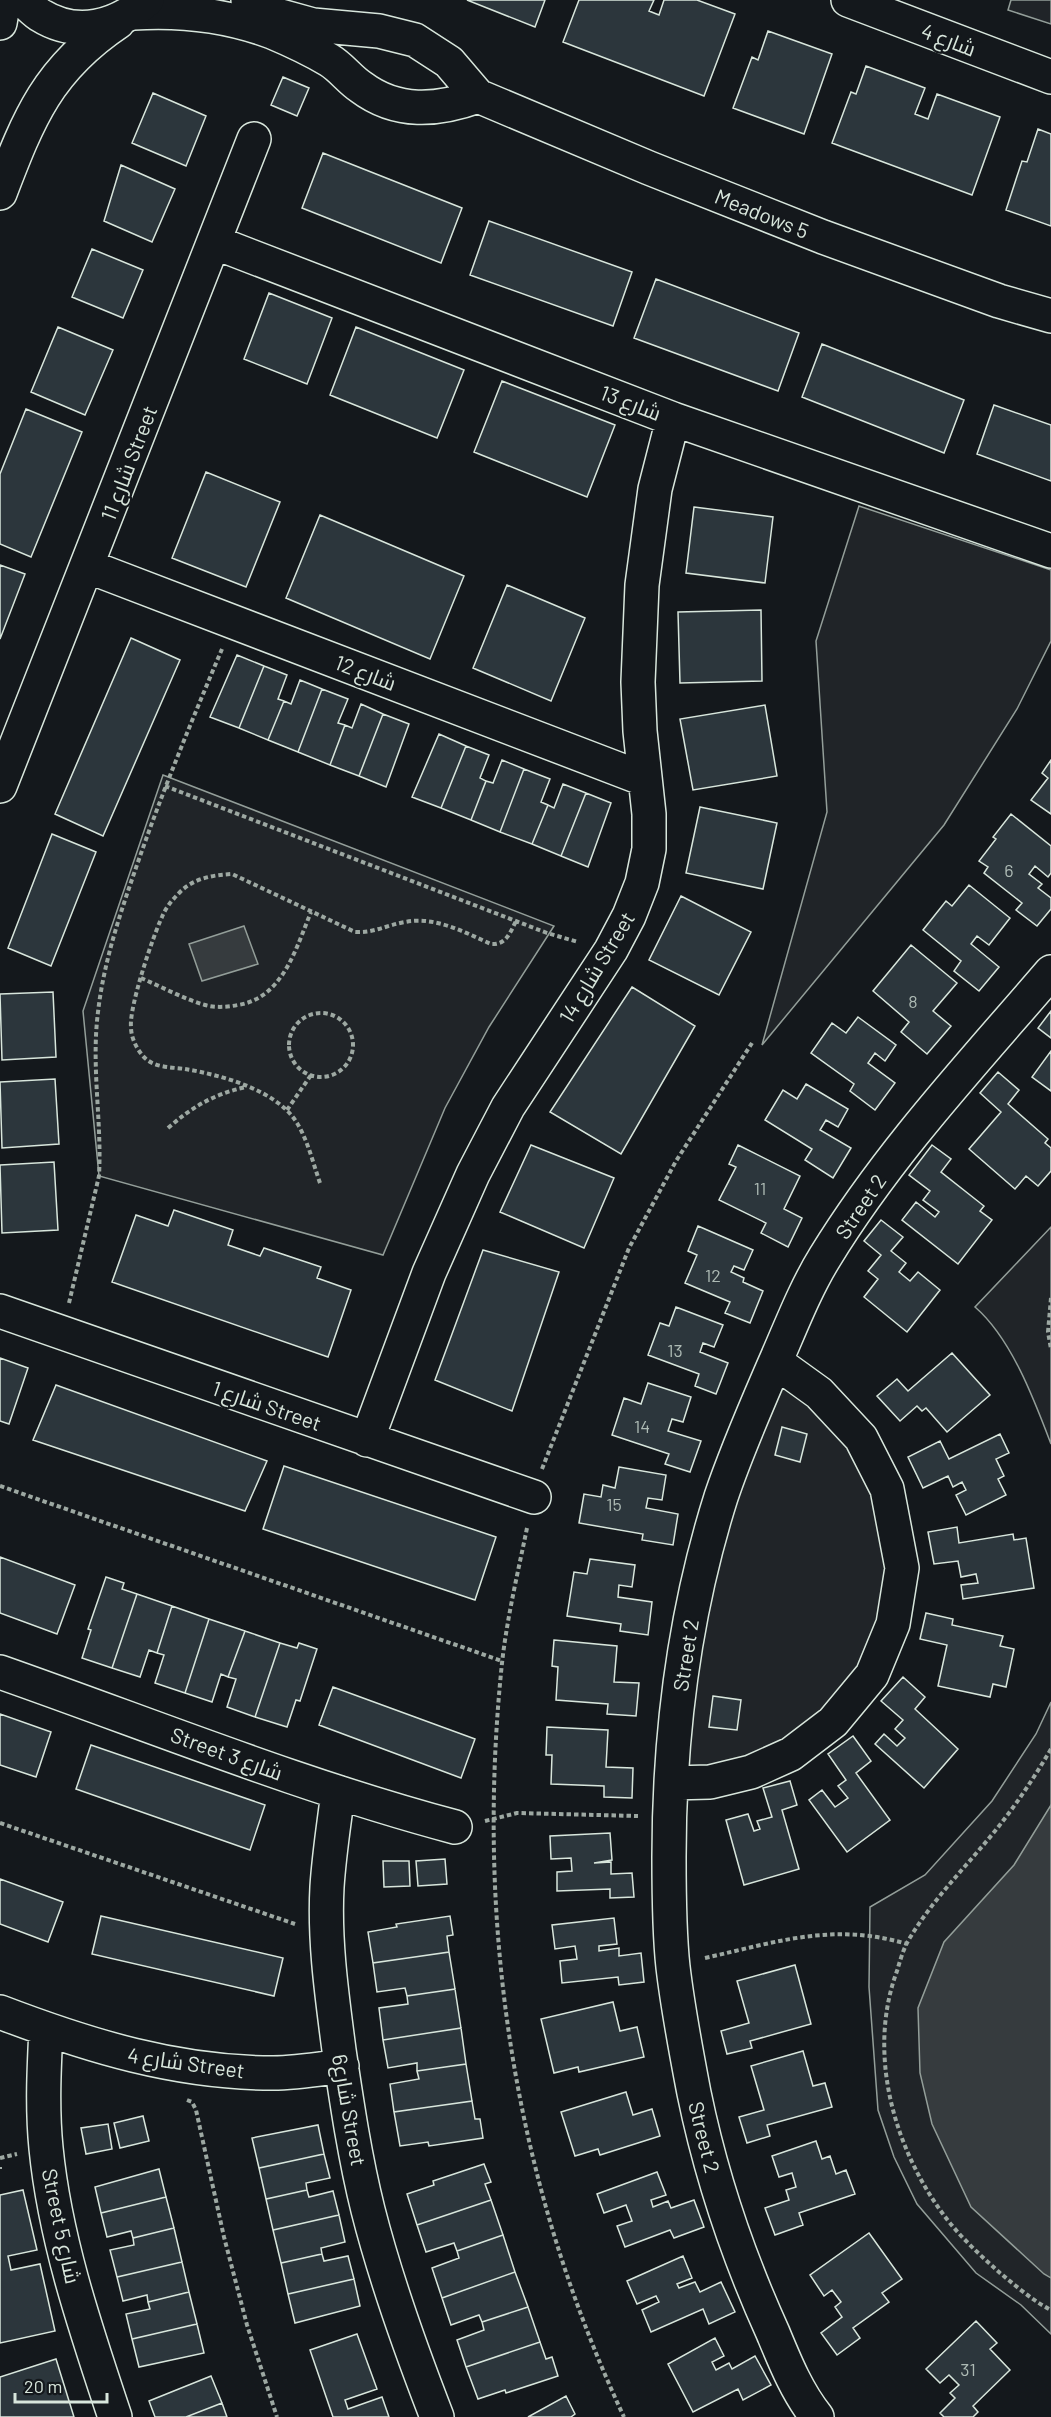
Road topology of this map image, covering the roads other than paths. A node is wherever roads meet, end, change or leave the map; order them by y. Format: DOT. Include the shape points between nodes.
graph roads {
  1 [pos="4,0"];
  2 [pos="23,0"];
  3 [pos="248,0"];
  4 [pos="848,0"];
  5 [pos="132,12"];
  6 [pos="0,23"];
  7 [pos="360,30"];
  8 [pos="449,62"];
  9 [pos="345,71"];
  10 [pos="1051,77"];
  11 [pos="478,96"];
  12 [pos="434,107"];
  13 [pos="254,139"];
  14 [pos="0,193"];
  15 [pos="214,242"];
  16 [pos="1051,316"];
  17 [pos="673,419"];
  18 [pos="1051,551"];
  19 [pos="87,566"];
  20 [pos="644,779"];
  21 [pos="0,786"];
  22 [pos="1051,972"];
  23 [pos="0,1311"];
  24 [pos="776,1362"];
  25 [pos="367,1440"];
  26 [pos="534,1497"];
  27 [pos="0,1672"];
  28 [pos="670,1784"];
  29 [pos="338,1792"];
  30 [pos="455,1827"];
  31 [pos="0,2012"];
  32 [pos="46,2029"];
  33 [pos="342,2066"];
  34 [pos="115,2417"];
  35 [pos="437,2417"];
  36 [pos="817,2417"];
  1 -- 6 [label="street"];
  2 -- 5 [label="street" via="40,15 65,26 92,28"];
  3 -- 7 [label="street, Meadows 5" via="277,15 313,25"];
  4 -- 10 [label="street, شارع 4"];
  5 -- 9 [label="street" via="204,14 238,22 272,33"];
  5 -- 14 [label="street" via="94,38 52,82 36,107"];
  7 -- 8 [label="street, Meadows 5" via="415,40"];
  7 -- 9 [label="street"];
  8 -- 11 [label="street, Meadows 5"];
  8 -- 12 [label="street"];
  9 -- 12 [label="street" via="377,76 420,95"];
  11 -- 12 [label="street"];
  11 -- 16 [label="street, Meadows 5" via="823,237"];
  13 -- 15 [label="street, شارع 11 Street"];
  15 -- 17 [label="street, شارع 13"];
  15 -- 19 [label="street, شارع 11 Street"];
  17 -- 18 [label="street, شارع 13"];
  17 -- 20 [label="street, شارع 14 Street" via="655,489 642,585 638,682"];
  19 -- 20 [label="street, شارع 12"];
  19 -- 21 [label="street, شارع 11 Street"];
  20 -- 25 [label="street, شارع 14 Street" via="649,849 642,883 629,916 508,1107 473,1174 429,1274"];
  22 -- 24 [label="street, Street 2" via="877,1179 823,1260"];
  23 -- 25 [label="street, شارع 1 Street"];
  24 -- 28 [label="street, Street 2" via="744,1432 702,1564 677,1700"];
  24 -- 28 [label="street" via="819,1393 861,1438 887,1489 902,1568 893,1624 872,1675 833,1722 791,1754 751,1772 710,1782"];
  25 -- 26 [label="street, شارع 1 Street"];
  27 -- 29 [label="street, Street شارع 3"];
  28 -- 36 [label="street, Street 2" via="673,1966 701,2125 724,2208 757,2299 788,2368"];
  29 -- 30 [label="street, Street شارع 3"];
  29 -- 33 [label="street, شارع6 Street" via="327,1888 327,1935"];
  31 -- 32 [label="street, شارع 4 Street"];
  32 -- 33 [label="street, شارع 4 Street" via="125,2055 215,2071 275,2073"];
  32 -- 34 [label="street, Street شارع 5" via="46,2149 76,2294"];
  33 -- 35 [label="street, شارع6 Street" via="368,2211 412,2352"];
}
